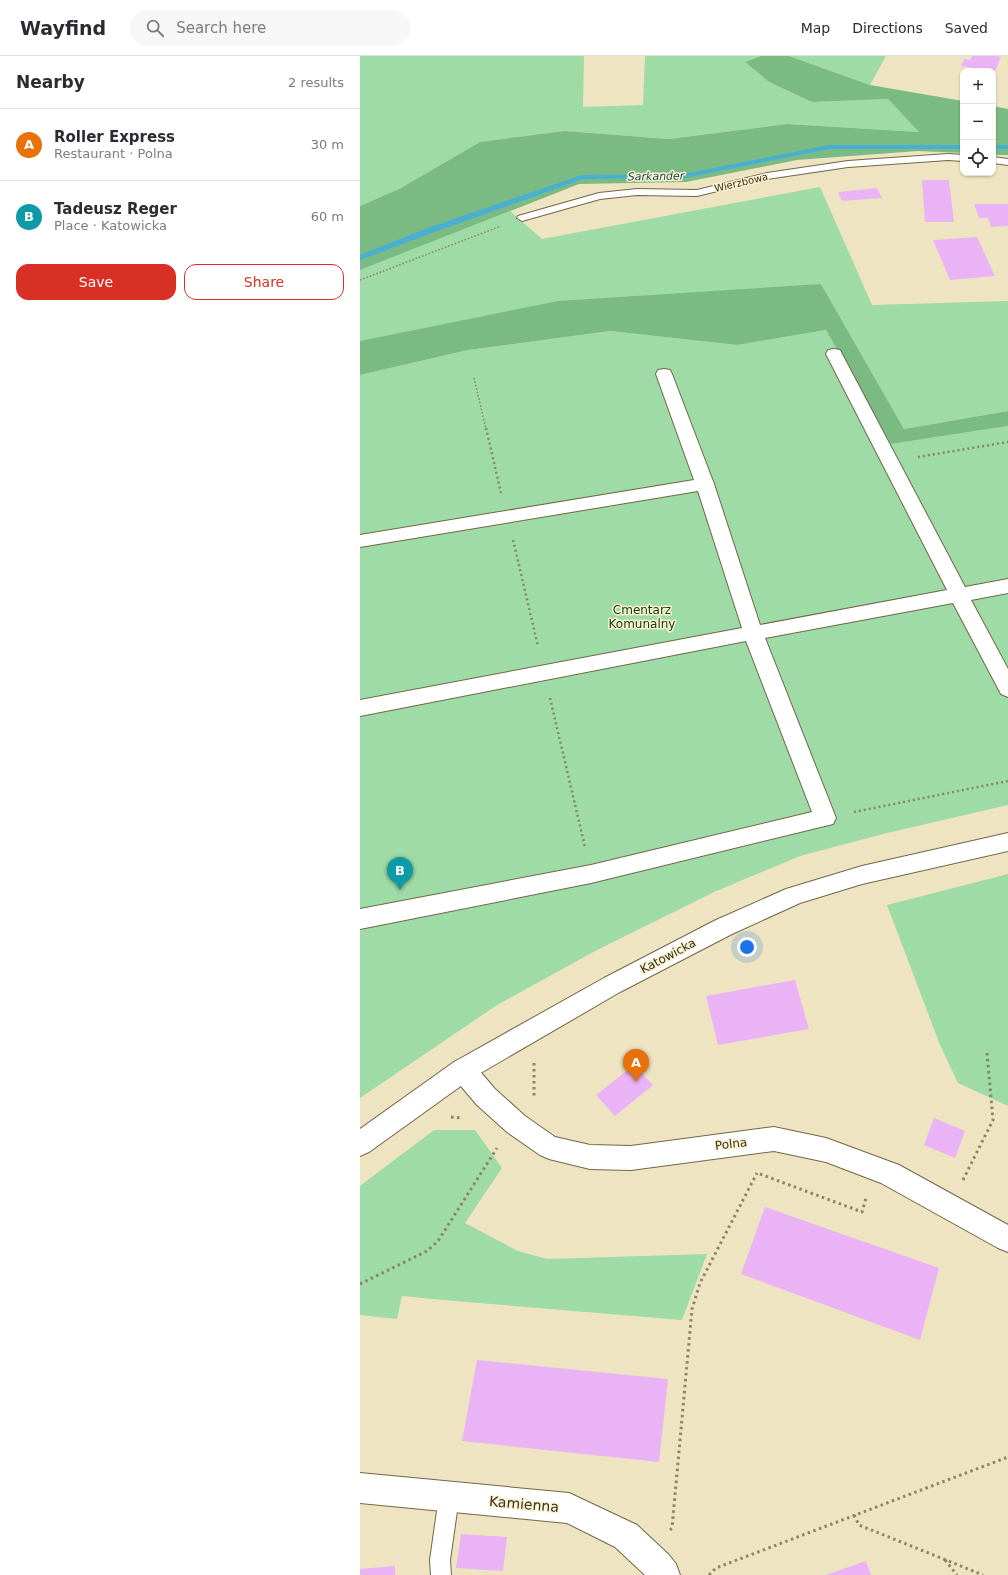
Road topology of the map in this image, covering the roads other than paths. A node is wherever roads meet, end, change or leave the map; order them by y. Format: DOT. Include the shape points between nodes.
graph roads {
  1 [pos="960,158"];
  2 [pos="996,160"];
  3 [pos="1008,162"];
  4 [pos="522,218"];
  5 [pos="834,354"];
  6 [pos="664,374"];
  7 [pos="705,484"];
  8 [pos="360,541"];
  9 [pos="1008,586"];
  10 [pos="960,596"];
  11 [pos="753,633"];
  12 [pos="1008,688"];
  13 [pos="360,708"];
  14 [pos="1008,842"];
  15 [pos="360,919"];
  16 [pos="463,1070"];
  17 [pos="360,1144"];
  18 [pos="1008,1239"];
  19 [pos="360,1488"];
  20 [pos="449,1497"];
  21 [pos="657,1572"];
  22 [pos="441,1575"];
  1 -- 4 [label="lane, Wierzbowa" via="848,164 767,176 696,193 637,192 599,196"];
  2 -- 3 [label="lane"];
  5 -- 10 [label="street"];
  6 -- 7 [label="street"];
  7 -- 8 [label="street"];
  7 -- 11 [label="street"];
  9 -- 10 [label="street"];
  10 -- 11 [label="street"];
  10 -- 12 [label="street"];
  11 -- 13 [label="street"];
  11 -- 15 [label="street" via="825,818 591,874"];
  14 -- 16 [label="street, Katowicka" via="862,875 794,896 724,927 612,985"];
  16 -- 17 [label="street, Katowicka"];
  16 -- 18 [label="street, Polna" via="486,1097 516,1124 549,1147 590,1157 631,1158 774,1139 826,1150 876,1168"];
  19 -- 20 [label="street, Kamienna"];
  20 -- 21 [label="street, Kamienna" via="569,1508 626,1536"];
  20 -- 22 [label="lane" via="440,1560"];
}
